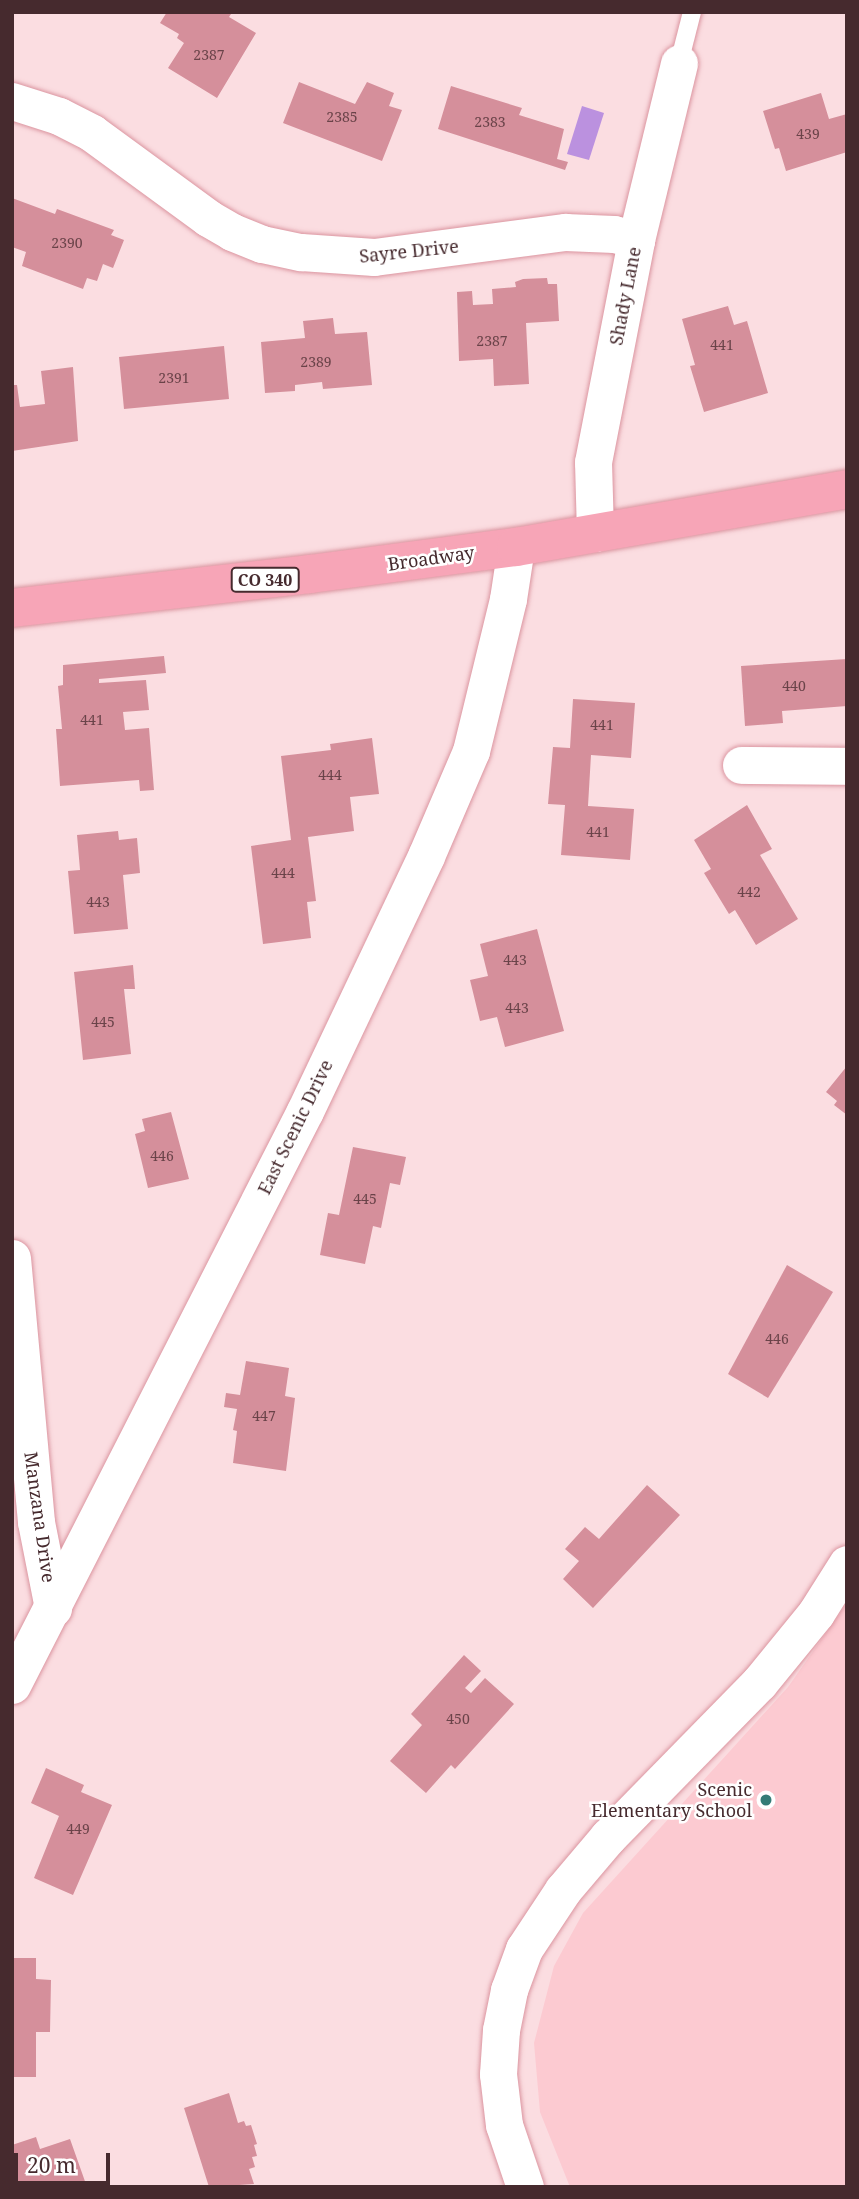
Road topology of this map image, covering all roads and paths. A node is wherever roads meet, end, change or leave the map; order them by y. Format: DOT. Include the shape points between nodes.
graph roads {
  1 [pos="692,12"];
  2 [pos="678,63"];
  3 [pos="12,101"];
  4 [pos="636,240"];
  5 [pos="847,489"];
  6 [pos="595,533"];
  7 [pos="516,547"];
  8 [pos="12,608"];
  9 [pos="741,765"];
  10 [pos="847,766"];
  11 [pos="12,1258"];
  12 [pos="847,1564"];
  13 [pos="54,1608"];
  14 [pos="12,1685"];
  15 [pos="525,2187"];
  1 -- 2 [label="lane"];
  2 -- 4 [label="street, Shady Lane"];
  3 -- 4 [label="street, Sayre Drive" via="59,116 92,133 232,232 288,250 374,257 565,232"];
  4 -- 6 [label="street, Shady Lane" via="593,462"];
  5 -- 6 [label="main road, Broadway / CO 340"];
  6 -- 7 [label="main road, Broadway / CO 340"];
  7 -- 8 [label="main road, Broadway / CO 340"];
  7 -- 13 [label="street, East Scenic Drive" via="471,751 446,809 305,1111"];
  9 -- 10 [label="street"];
  11 -- 13 [label="street, Manzana Drive" via="36,1522"];
  12 -- 15 [label="street" via="816,1613 759,1683 608,1837 563,1890 524,1949 506,2003 498,2074 504,2125"];
  13 -- 14 [label="street, East Scenic Drive"];
}
